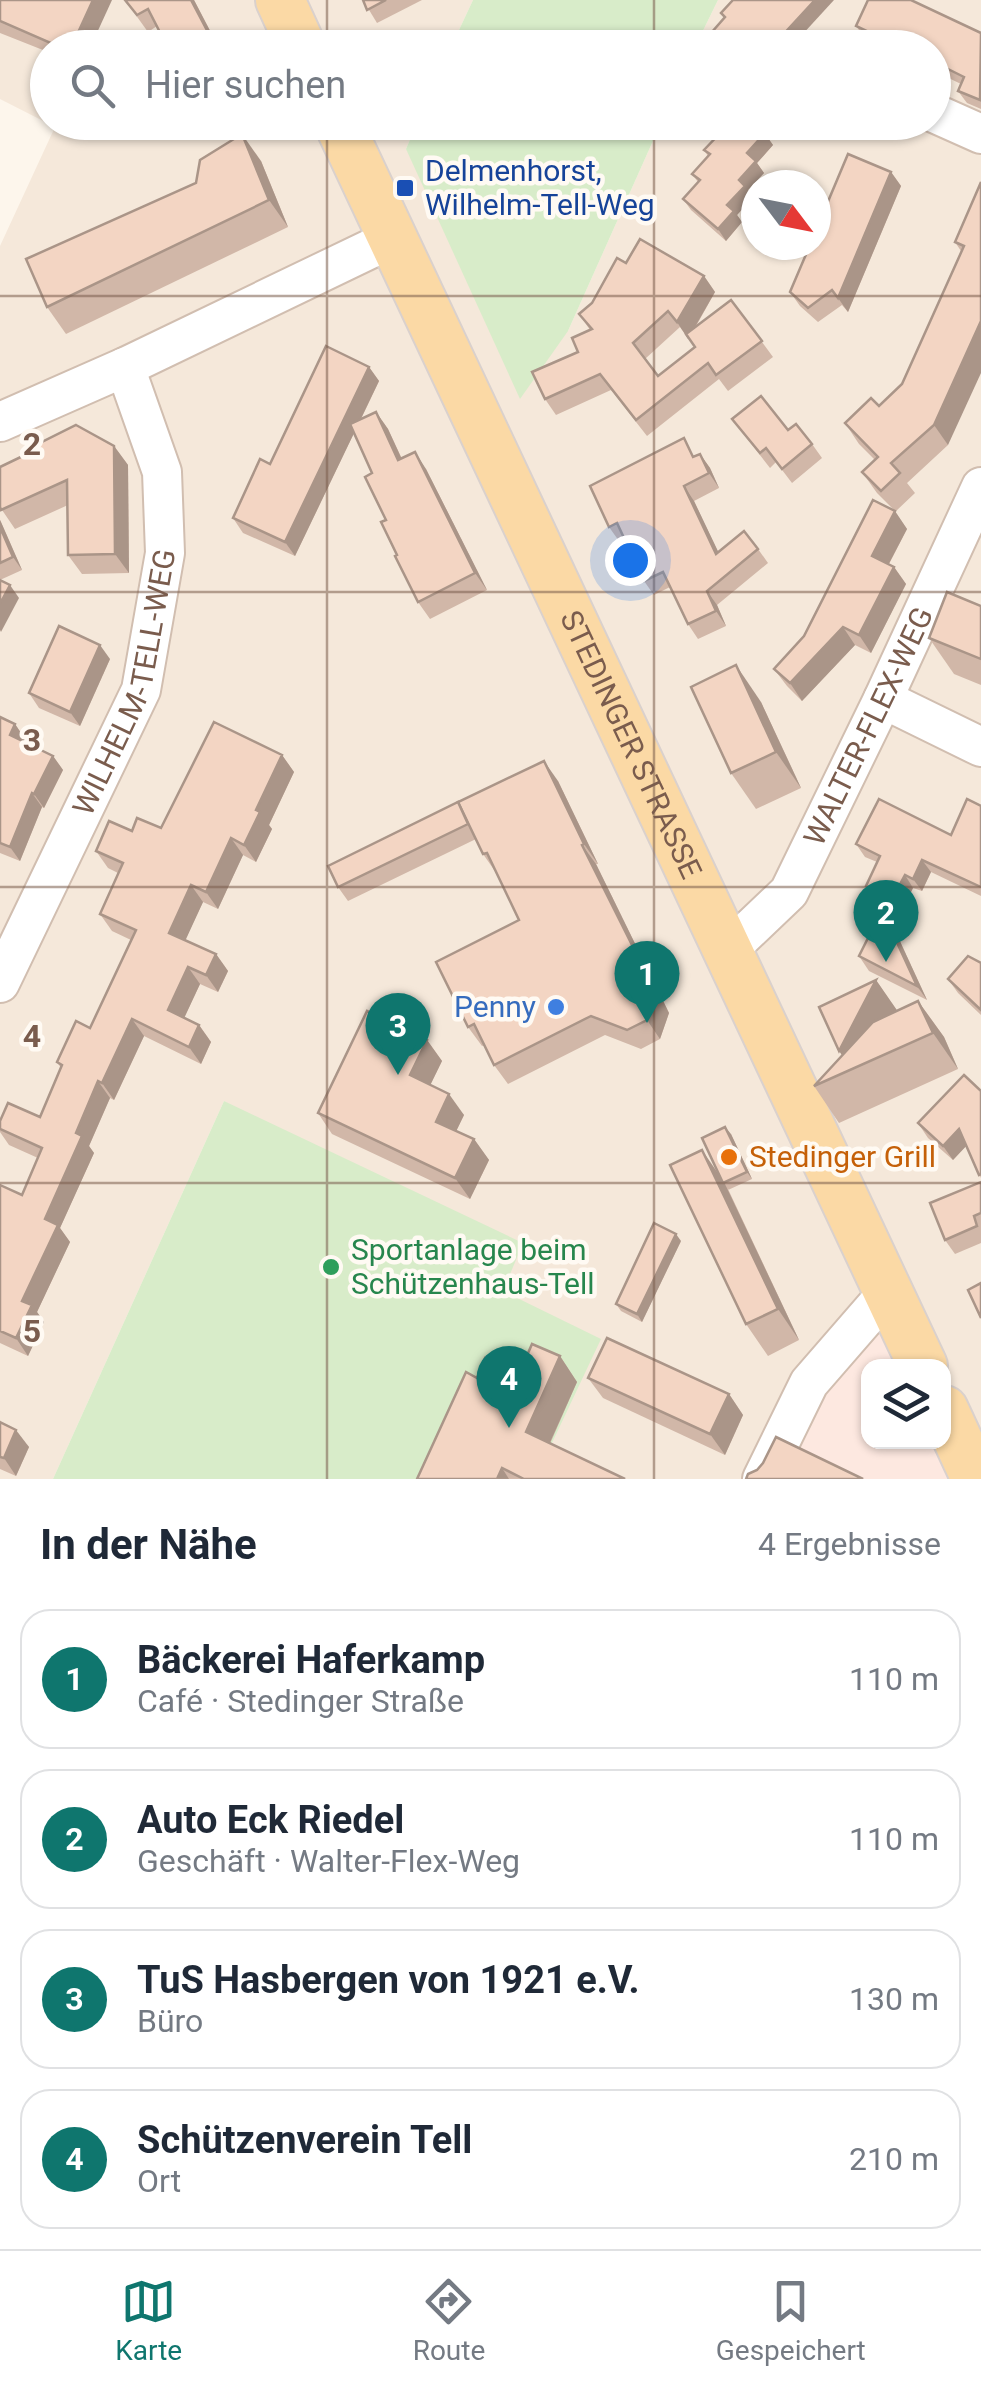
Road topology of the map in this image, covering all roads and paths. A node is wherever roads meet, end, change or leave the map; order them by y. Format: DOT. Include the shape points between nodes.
graph roads {
  1 [pos="280,0"];
  2 [pos="294,30"];
  3 [pos="951,121"];
  4 [pos="981,134"];
  5 [pos="346,140"];
  6 [pos="392,240"];
  7 [pos="125,366"];
  8 [pos="0,422"];
  9 [pos="981,487"];
  10 [pos="883,699"];
  11 [pos="981,747"];
  12 [pos="728,950"];
  13 [pos="0,983"];
  14 [pos="888,1292"];
  15 [pos="920,1359"];
  16 [pos="951,1425"];
  17 [pos="762,1479"];
  18 [pos="976,1479"];
  1 -- 2 [label="main road"];
  3 -- 4 [label="street"];
  5 -- 6 [label="main road, STEDINGER STRASSE"];
  6 -- 7 [label="street"];
  6 -- 12 [label="main road, STEDINGER STRASSE"];
  7 -- 8 [label="street"];
  7 -- 13 [label="street, WILHELM-TELL-WEG" via="162,472 165,553 140,690"];
  9 -- 10 [label="street, WALTER-FLEX-WEG"];
  10 -- 11 [label="street"];
  10 -- 12 [label="street, WALTER-FLEX-WEG" via="789,892"];
  12 -- 14 [label="main road, STEDINGER STRASSE"];
  14 -- 15 [label="main road, STEDINGER STRASSE"];
  14 -- 17 [label="street" via="809,1383"];
  16 -- 18 [label="main road"];
}
